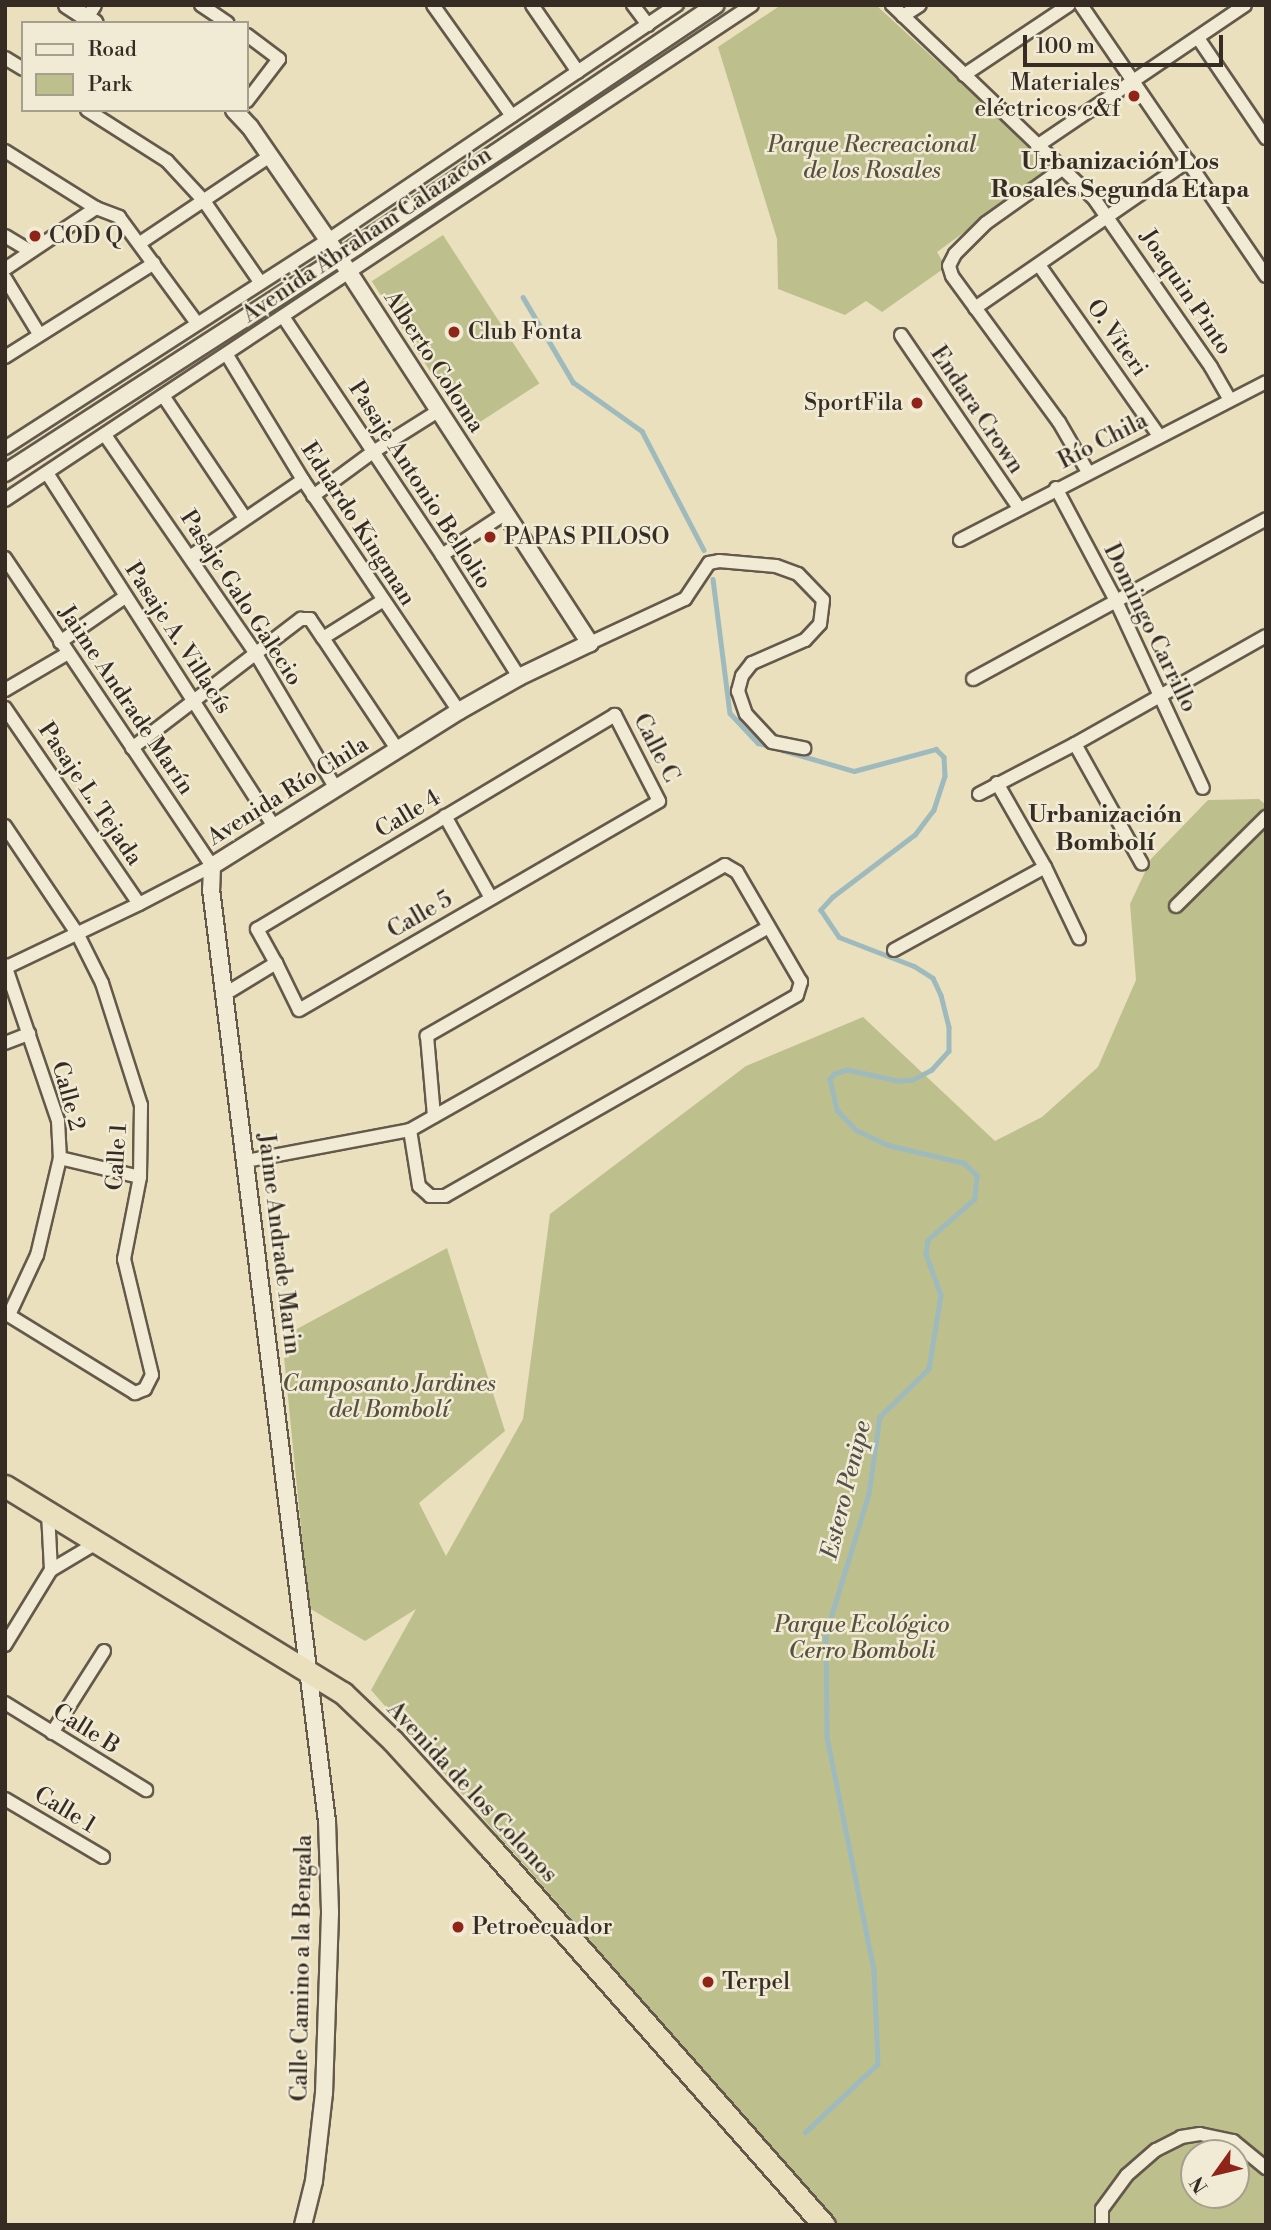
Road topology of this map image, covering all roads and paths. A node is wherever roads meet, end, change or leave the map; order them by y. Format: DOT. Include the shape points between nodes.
graph roads {
  1 [pos="67,5"];
  2 [pos="201,5"];
  3 [pos="433,5"];
  4 [pos="532,5"];
  5 [pos="633,5"];
  6 [pos="677,5"];
  7 [pos="715,5"];
  8 [pos="752,5"];
  9 [pos="892,5"];
  10 [pos="920,5"];
  11 [pos="1069,5"];
  12 [pos="1080,5"];
  13 [pos="1245,5"];
  14 [pos="93,15"];
  15 [pos="903,16"];
  16 [pos="225,21"];
  17 [pos="648,25"];
  18 [pos="248,36"];
  19 [pos="1198,38"];
  20 [pos="5,58"];
  21 [pos="21,68"];
  22 [pos="578,72"];
  23 [pos="964,75"];
  24 [pos="1134,82"];
  25 [pos="248,98"];
  26 [pos="90,112"];
  27 [pos="241,112"];
  28 [pos="512,116"];
  29 [pos="1266,138"];
  30 [pos="1037,146"];
  31 [pos="5,151"];
  32 [pos="271,156"];
  33 [pos="1188,161"];
  34 [pos="1062,169"];
  35 [pos="204,201"];
  36 [pos="96,208"];
  37 [pos="1109,216"];
  38 [pos="5,236"];
  39 [pos="328,240"];
  40 [pos="140,243"];
  41 [pos="30,251"];
  42 [pos="340,258"];
  43 [pos="154,263"];
  44 [pos="1039,265"];
  45 [pos="5,269"];
  46 [pos="350,274"];
  47 [pos="1266,276"];
  48 [pos="5,278"];
  49 [pos="260,282"];
  50 [pos="975,308"];
  51 [pos="284,318"];
  52 [pos="197,323"];
  53 [pos="40,334"];
  54 [pos="901,335"];
  55 [pos="227,355"];
  56 [pos="5,357"];
  57 [pos="1266,382"];
  58 [pos="163,397"];
  59 [pos="1230,400"];
  60 [pos="438,411"];
  61 [pos="105,435"];
  62 [pos="1159,436"];
  63 [pos="5,448"];
  64 [pos="373,452"];
  65 [pos="1088,472"];
  66 [pos="5,473"];
  67 [pos="47,473"];
  68 [pos="303,480"];
  69 [pos="1056,488"];
  70 [pos="313,496"];
  71 [pos="5,500"];
  72 [pos="1019,508"];
  73 [pos="506,513"];
  74 [pos="245,518"];
  75 [pos="1266,519"];
  76 [pos="960,540"];
  77 [pos="442,555"];
  78 [pos="191,556"];
  79 [pos="5,558"];
  80 [pos="125,597"];
  81 [pos="382,601"];
  82 [pos="1115,601"];
  83 [pos="1266,636"];
  84 [pos="323,638"];
  85 [pos="590,643"];
  86 [pos="64,647"];
  87 [pos="256,654"];
  88 [pos="519,677"];
  89 [pos="973,679"];
  90 [pos="5,690"];
  91 [pos="1160,696"];
  92 [pos="195,701"];
  93 [pos="5,708"];
  94 [pos="459,711"];
  95 [pos="615,715"];
  96 [pos="1075,744"];
  97 [pos="132,748"];
  98 [pos="804,748"];
  99 [pos="397,749"];
  100 [pos="997,783"];
  101 [pos="1203,788"];
  102 [pos="336,789"];
  103 [pos="979,794"];
  104 [pos="659,800"];
  105 [pos="445,816"];
  106 [pos="1266,817"];
  107 [pos="5,825"];
  108 [pos="274,827"];
  109 [pos="1142,864"];
  110 [pos="212,866"];
  111 [pos="1045,867"];
  112 [pos="491,898"];
  113 [pos="139,904"];
  114 [pos="1176,906"];
  115 [pos="767,928"];
  116 [pos="77,933"];
  117 [pos="1079,938"];
  118 [pos="894,950"];
  119 [pos="276,963"];
  120 [pos="6,966"];
  121 [pos="225,995"];
  122 [pos="29,1034"];
  123 [pos="5,1044"];
  124 [pos="434,1116"];
  125 [pos="410,1130"];
  126 [pos="60,1158"];
  127 [pos="246,1161"];
  128 [pos="140,1177"];
  129 [pos="7,1314"];
  130 [pos="5,1486"];
  131 [pos="48,1513"];
  132 [pos="98,1542"];
  133 [pos="51,1570"];
  134 [pos="5,1645"];
  135 [pos="104,1651"];
  136 [pos="308,1669"];
  137 [pos="5,1703"];
  138 [pos="51,1733"];
  139 [pos="146,1790"];
  140 [pos="5,1799"];
  141 [pos="103,1857"];
  142 [pos="1266,2168"];
  143 [pos="303,2225"];
  144 [pos="824,2225"];
  145 [pos="1101,2225"];
  1 -- 14 [label="street"];
  2 -- 16 [label="street"];
  3 -- 28 [label="street"];
  4 -- 22 [label="street"];
  5 -- 17 [label="street"];
  6 -- 17 [label="street, Avenida Abraham Calazacón"];
  7 -- 42 [label="street, Avenida Abraham Calazacón"];
  8 -- 46 [label="street, Avenida Abraham Calazacón"];
  9 -- 15 [label="street, Joaquin Pinto"];
  10 -- 15 [label="street"];
  11 -- 23 [label="street"];
  12 -- 24 [label="street"];
  13 -- 19 [label="street"];
  15 -- 23 [label="street, Joaquin Pinto"];
  17 -- 22 [label="street, Avenida Abraham Calazacón"];
  18 -- 25 [label="street" via="279,59"];
  19 -- 24 [label="street"];
  19 -- 29 [label="street"];
  20 -- 21 [label="street"];
  22 -- 28 [label="street, Avenida Abraham Calazacón"];
  23 -- 30 [label="street, Joaquin Pinto"];
  24 -- 30 [label="street"];
  24 -- 33 [label="street"];
  26 -- 35 [label="street" via="167,161"];
  27 -- 32 [label="street, Alberto Coloma"];
  28 -- 39 [label="street, Avenida Abraham Calazacón"];
  30 -- 34 [label="street, Joaquin Pinto"];
  31 -- 36 [label="street"];
  32 -- 35 [label="street"];
  32 -- 39 [label="street, Alberto Coloma"];
  33 -- 37 [label="street"];
  33 -- 47 [label="street"];
  34 -- 37 [label="street, Joaquin Pinto"];
  34 -- 50 [label="street" via="986,223 952,260 950,271"];
  35 -- 40 [label="street"];
  35 -- 49 [label="street"];
  36 -- 40 [label="street" via="119,217"];
  36 -- 41 [label="street"];
  37 -- 44 [label="street"];
  37 -- 59 [label="street, Joaquin Pinto"];
  38 -- 41 [label="street"];
  39 -- 42 [label="street, Alberto Coloma"];
  39 -- 49 [label="street, Avenida Abraham Calazacón"];
  40 -- 43 [label="street"];
  41 -- 45 [label="street"];
  42 -- 46 [label="street, Alberto Coloma"];
  42 -- 66 [label="street, Avenida Abraham Calazacón"];
  43 -- 52 [label="street"];
  43 -- 53 [label="street"];
  44 -- 50 [label="street"];
  44 -- 62 [label="street, O. Viteri"];
  46 -- 51 [label="street, Avenida Abraham Calazacón"];
  46 -- 60 [label="street, Alberto Coloma"];
  48 -- 53 [label="street"];
  49 -- 52 [label="street, Avenida Abraham Calazacón"];
  50 -- 65 [label="street" via="1059,422"];
  51 -- 55 [label="street, Avenida Abraham Calazacón"];
  51 -- 64 [label="street, Pasaje Antonio Bellolio"];
  52 -- 63 [label="street, Avenida Abraham Calazacón"];
  53 -- 56 [label="street"];
  54 -- 72 [label="street, Endara Crown"];
  55 -- 58 [label="street, Avenida Abraham Calazacón"];
  55 -- 68 [label="street, Eduardo Kingman"];
  57 -- 59 [label="street, Río Chila"];
  58 -- 61 [label="street, Avenida Abraham Calazacón"];
  58 -- 74 [label="street"];
  59 -- 62 [label="street, Río Chila"];
  60 -- 64 [label="street"];
  60 -- 73 [label="street, Alberto Coloma"];
  61 -- 67 [label="street, Avenida Abraham Calazacón"];
  61 -- 78 [label="street, Pasaje Galo Galecio"];
  62 -- 65 [label="street, Río Chila"];
  64 -- 70 [label="street"];
  64 -- 77 [label="street, Pasaje Antonio Bellolio"];
  65 -- 69 [label="street, Río Chila"];
  67 -- 71 [label="street, Avenida Abraham Calazacón"];
  67 -- 80 [label="street, Pasaje A. Villacís"];
  68 -- 70 [label="street, Eduardo Kingman"];
  68 -- 74 [label="street"];
  69 -- 72 [label="street, Río Chila"];
  69 -- 82 [label="street, Domingo Carrillo"];
  70 -- 81 [label="street, Eduardo Kingman"];
  72 -- 76 [label="street, Río Chila"];
  73 -- 77 [label="street"];
  73 -- 85 [label="street, Alberto Coloma"];
  74 -- 78 [label="street"];
  75 -- 82 [label="street"];
  77 -- 88 [label="street, Pasaje Antonio Bellolio"];
  78 -- 87 [label="street, Pasaje Galo Galecio"];
  79 -- 86 [label="street, Jaime Andrade Marín"];
  80 -- 86 [label="street"];
  80 -- 92 [label="street, Pasaje A. Villacís"];
  81 -- 84 [label="street"];
  81 -- 94 [label="street, Eduardo Kingman"];
  82 -- 89 [label="street"];
  82 -- 91 [label="street, Domingo Carrillo"];
  83 -- 91 [label="street"];
  84 -- 87 [label="street" via="305,618"];
  84 -- 99 [label="street"];
  85 -- 88 [label="street, Avenida Río Chila"];
  85 -- 98 [label="street" via="685,599 709,563 776,566 798,574 823,600 820,624 805,640 752,663 741,676 738,691 746,714 772,742"];
  86 -- 90 [label="street"];
  86 -- 97 [label="street, Jaime Andrade Marín"];
  87 -- 92 [label="street"];
  87 -- 102 [label="street, Pasaje Galo Galecio"];
  88 -- 94 [label="street, Avenida Río Chila"];
  91 -- 96 [label="street"];
  91 -- 101 [label="street, Domingo Carrillo"];
  92 -- 97 [label="street"];
  92 -- 108 [label="street, Pasaje A. Villacís"];
  93 -- 113 [label="street, Pasaje L. Tejada"];
  94 -- 99 [label="street, Avenida Río Chila"];
  95 -- 104 [label="street, Calle C"];
  95 -- 105 [label="street, Calle 4"];
  96 -- 100 [label="street"];
  96 -- 109 [label="street"];
  97 -- 110 [label="street, Jaime Andrade Marín"];
  99 -- 102 [label="street, Avenida Río Chila"];
  100 -- 103 [label="street"];
  100 -- 111 [label="street"];
  102 -- 108 [label="street, Avenida Río Chila"];
  104 -- 112 [label="street, Calle 5"];
  105 -- 112 [label="street"];
  105 -- 119 [label="street, Calle 4" via="257,929"];
  106 -- 114 [label="street"];
  107 -- 116 [label="street, Calle 1"];
  108 -- 110 [label="street, Avenida Río Chila"];
  110 -- 113 [label="street, Avenida Río Chila"];
  110 -- 121 [label="street, Jaime Andrade Marin"];
  111 -- 117 [label="street"];
  111 -- 118 [label="street"];
  112 -- 119 [label="street, Calle 5" via="299,1010"];
  113 -- 116 [label="street, Avenida Río Chila"];
  115 -- 124 [label="street"];
  115 -- 124 [label="street" via="737,872 725,865 427,1036"];
  115 -- 125 [label="street" via="801,982 797,995 445,1196 430,1196 419,1186"];
  116 -- 120 [label="street, Avenida Río Chila"];
  116 -- 128 [label="street, Calle 1" via="102,983 141,1105"];
  119 -- 121 [label="street"];
  120 -- 122 [label="street, Calle 2"];
  121 -- 127 [label="street, Jaime Andrade Marin"];
  122 -- 123 [label="street"];
  122 -- 126 [label="street, Calle 2" via="58,1121"];
  124 -- 125 [label="street"];
  125 -- 127 [label="street"];
  126 -- 128 [label="street"];
  126 -- 129 [label="street, Calle 2" via="37,1255"];
  127 -- 136 [label="street, Jaime Andrade Marin"];
  128 -- 129 [label="street, Calle 1" via="124,1259 152,1375 145,1389 135,1393"];
  130 -- 131 [label="highway, Avenida de los Colonos"];
  131 -- 132 [label="highway, Avenida de los Colonos"];
  131 -- 133 [label="street"];
  132 -- 133 [label="street"];
  132 -- 136 [label="highway, Avenida de los Colonos"];
  133 -- 134 [label="street"];
  135 -- 138 [label="street"];
  136 -- 143 [label="street, Calle Camino a la Bengala" via="327,1821 330,1913 324,2093 314,2181"];
  136 -- 144 [label="highway, Avenida de los Colonos" via="343,1693 393,1741"];
  137 -- 138 [label="street, Calle B"];
  138 -- 139 [label="street, Calle B"];
  140 -- 141 [label="street, Calle 1"];
  142 -- 145 [label="street" via="1233,2141 1200,2134 1181,2137 1156,2150 1127,2175 1102,2209"];
}
